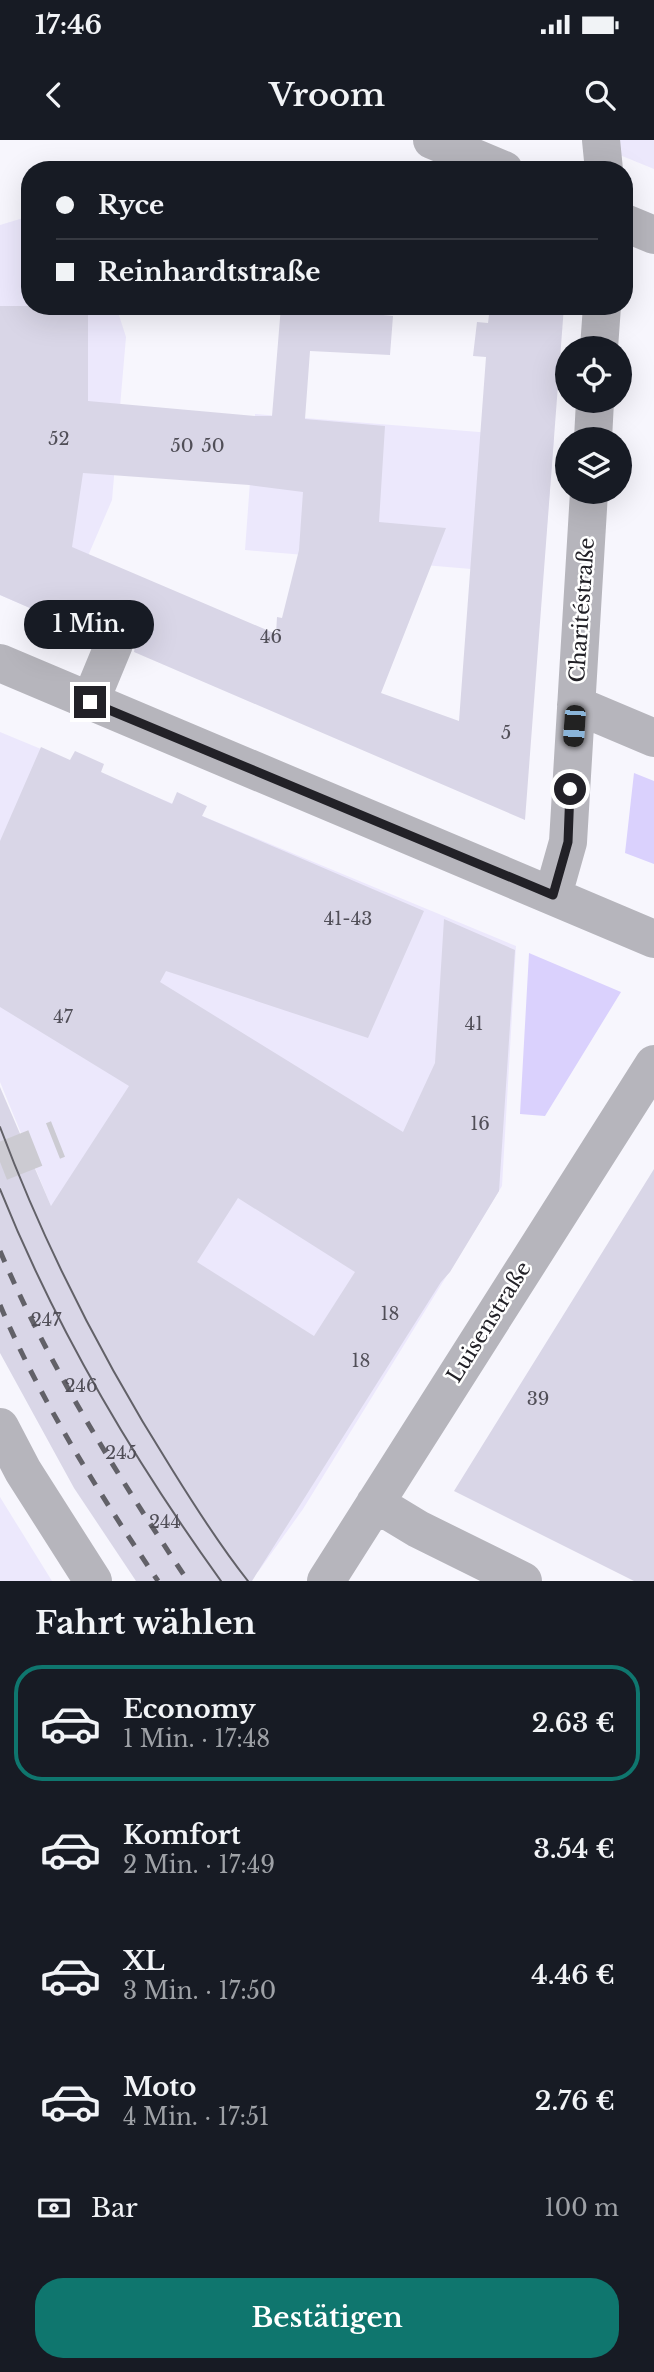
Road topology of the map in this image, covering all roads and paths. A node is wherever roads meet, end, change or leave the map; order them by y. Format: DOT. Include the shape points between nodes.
graph roads {
  1 [pos="432,140"];
  2 [pos="601,140"];
  3 [pos="482,161"];
  4 [pos="603,161"];
  5 [pos="633,226"];
  6 [pos="654,235"];
  7 [pos="601,315"];
  8 [pos="600,336"];
  9 [pos="588,504"];
  10 [pos="102,639"];
  11 [pos="0,663"];
  12 [pos="78,697"];
  13 [pos="576,705"];
  14 [pos="654,738"];
  15 [pos="553,895"];
  16 [pos="654,939"];
  17 [pos="654,1064"];
  18 [pos="0,1427"];
  19 [pos="375,1503"];
  20 [pos="93,1581"];
  21 [pos="326,1581"];
  22 [pos="523,1581"];
  1 -- 3 [label="street"];
  2 -- 4 [label="street"];
  5 -- 6 [label="street"];
  7 -- 8 [label="street"];
  9 -- 13 [label="street, Charitéstraße"];
  10 -- 12 [label="street"];
  11 -- 12 [label="street"];
  12 -- 15 [label="street"];
  13 -- 14 [label="street"];
  13 -- 15 [label="street, Charitéstraße" via="568,842"];
  15 -- 16 [label="street"];
  17 -- 19 [label="street, Luisenstraße"];
  18 -- 20 [label="street"];
  19 -- 21 [label="street, Luisenstraße"];
  19 -- 22 [label="street"];
}
